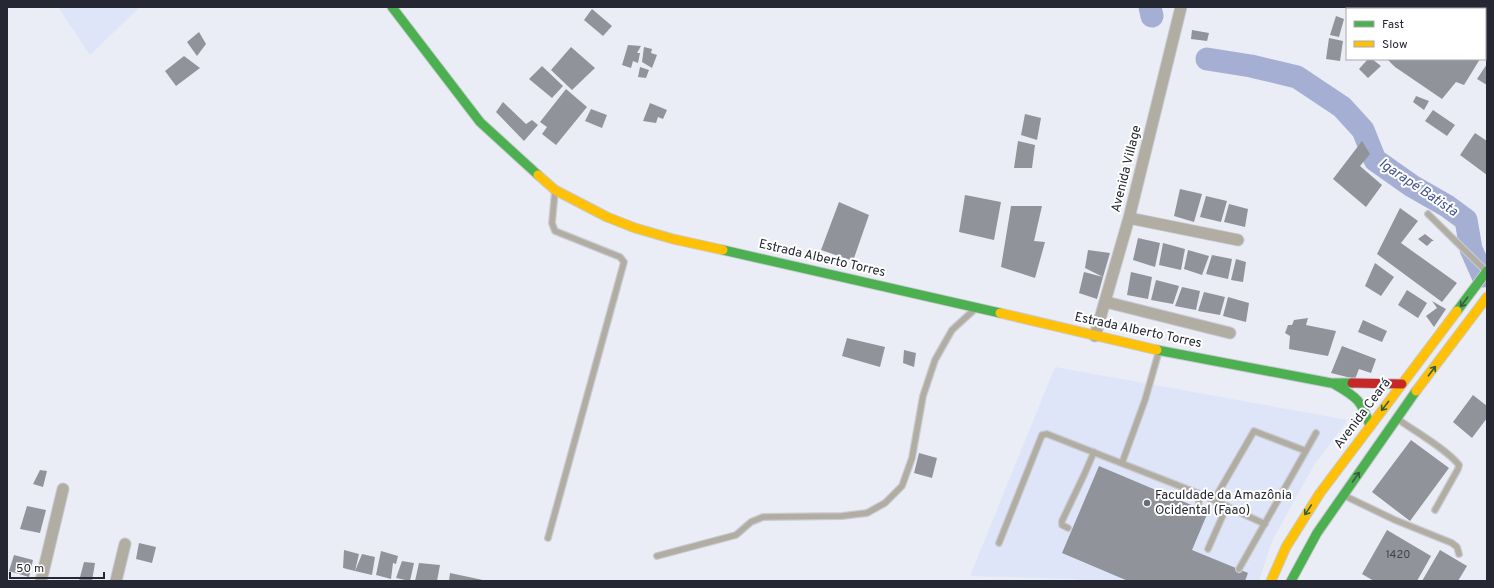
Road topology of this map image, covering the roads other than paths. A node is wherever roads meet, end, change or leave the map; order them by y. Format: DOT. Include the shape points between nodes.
graph roads {
  1 [pos="392,7"];
  2 [pos="1181,7"];
  3 [pos="555,190"];
  4 [pos="1428,214"];
  5 [pos="1129,218"];
  6 [pos="1238,240"];
  7 [pos="1487,271"];
  8 [pos="1487,298"];
  9 [pos="1106,302"];
  10 [pos="978,307"];
  11 [pos="1230,333"];
  12 [pos="1095,336"];
  13 [pos="1159,350"];
  14 [pos="1331,383"];
  15 [pos="1402,384"];
  16 [pos="1397,419"];
  17 [pos="1370,426"];
  18 [pos="1316,433"];
  19 [pos="1306,451"];
  20 [pos="1094,452"];
  21 [pos="1122,463"];
  22 [pos="63,489"];
  23 [pos="1200,494"];
  24 [pos="1343,495"];
  25 [pos="1214,500"];
  26 [pos="1227,506"];
  27 [pos="1198,509"];
  28 [pos="1435,510"];
  29 [pos="1265,524"];
  30 [pos="1068,528"];
  31 [pos="548,538"];
  32 [pos="999,543"];
  33 [pos="125,544"];
  34 [pos="1208,549"];
  35 [pos="1459,554"];
  36 [pos="657,556"];
  37 [pos="1239,569"];
  38 [pos="41,581"];
  39 [pos="116,581"];
  40 [pos="1271,581"];
  41 [pos="1291,581"];
  1 -- 3 [label="street, Estrada Alberto Torres" via="480,122"];
  2 -- 5 [label="street, Avenida Village"];
  3 -- 10 [label="street, Estrada Alberto Torres" via="607,217 673,239"];
  3 -- 31 [label="lane" via="552,223 556,231 620,257 624,262"];
  4 -- 7 [label="lane"];
  5 -- 6 [label="street"];
  5 -- 9 [label="street, Avenida Village"];
  7 -- 15 [label="street, Avenida Ceará, one-way"];
  16 -- 8 [label="street, one-way"];
  9 -- 11 [label="street"];
  9 -- 12 [label="street, Avenida Village"];
  10 -- 12 [label="street, Estrada Alberto Torres"];
  10 -- 36 [label="lane" via="952,330 935,360 923,396 912,458 902,486 885,503 868,513 842,516 763,517 751,522 736,536"];
  12 -- 13 [label="street, Estrada Alberto Torres"];
  13 -- 14 [label="street, Estrada Alberto Torres"];
  13 -- 21 [label="lane" via="1146,400"];
  14 -- 15 [label="street, Estrada Alberto Torres"];
  14 -- 17 [label="street, Estrada Alberto Torres" via="1354,395 1361,402"];
  15 -- 17 [label="street, Avenida Ceará, one-way"];
  24 -- 16 [label="street, one-way"];
  16 -- 28 [label="lane" via="1459,465"];
  17 -- 40 [label="street, Avenida Ceará, one-way" via="1303,519 1286,547"];
  18 -- 19 [label="lane"];
  19 -- 25 [label="lane" via="1254,431"];
  19 -- 29 [label="lane"];
  20 -- 21 [label="lane"];
  20 -- 30 [label="lane" via="1062,521 1062,525"];
  20 -- 32 [label="lane" via="1047,434 1042,435"];
  21 -- 23 [label="lane"];
  22 -- 38 [label="street"];
  23 -- 25 [label="lane"];
  23 -- 27 [label="lane"];
  24 -- 35 [label="lane" via="1452,543 1457,547"];
  24 -- 41 [label="street" via="1317,533"];
  25 -- 26 [label="lane"];
  26 -- 29 [label="lane"];
  26 -- 34 [label="lane"];
  29 -- 37 [label="lane"];
  33 -- 39 [label="street"];
}
